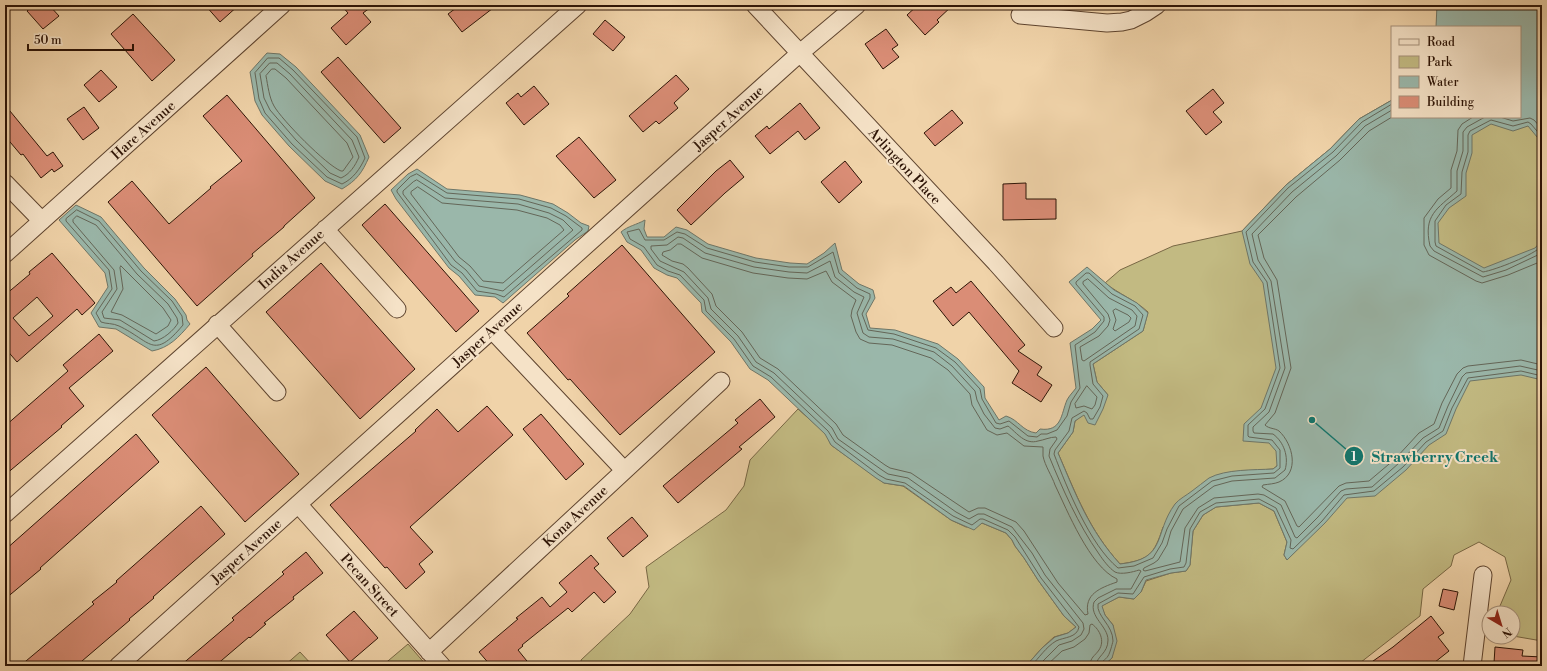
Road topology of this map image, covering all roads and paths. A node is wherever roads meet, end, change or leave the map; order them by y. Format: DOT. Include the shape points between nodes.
graph roads {
  1 [pos="282,5"];
  2 [pos="578,5"];
  3 [pos="755,5"];
  4 [pos="857,5"];
  5 [pos="1151,9"];
  6 [pos="1020,15"];
  7 [pos="800,53"];
  8 [pos="5,183"];
  9 [pos="42,222"];
  10 [pos="325,229"];
  11 [pos="5,254"];
  12 [pos="397,309"];
  13 [pos="217,324"];
  14 [pos="1054,328"];
  15 [pos="492,330"];
  16 [pos="721,381"];
  17 [pos="277,392"];
  18 [pos="624,470"];
  19 [pos="298,504"];
  20 [pos="5,514"];
  21 [pos="1483,575"];
  22 [pos="429,652"];
  23 [pos="118,666"];
  24 [pos="442,666"];
  25 [pos="1472,666"];
  1 -- 9 [label="street, Hare Avenue"];
  2 -- 10 [label="street, India Avenue"];
  3 -- 7 [label="street, Arlington Place"];
  4 -- 7 [label="street, Jasper Avenue"];
  5 -- 6 [label="street" via="1131,20 1107,23"];
  7 -- 14 [label="street, Arlington Place"];
  7 -- 15 [label="street, Jasper Avenue"];
  8 -- 9 [label="street"];
  9 -- 11 [label="street, Hare Avenue"];
  10 -- 12 [label="street"];
  10 -- 13 [label="street, India Avenue"];
  13 -- 17 [label="street"];
  13 -- 20 [label="street, India Avenue"];
  15 -- 18 [label="street"];
  15 -- 19 [label="street, Jasper Avenue"];
  16 -- 18 [label="street, Kona Avenue"];
  18 -- 22 [label="street, Kona Avenue"];
  19 -- 22 [label="street, Pecan Street"];
  19 -- 23 [label="street, Jasper Avenue"];
  21 -- 25 [label="street"];
  22 -- 24 [label="street, Pecan Street"];
}
